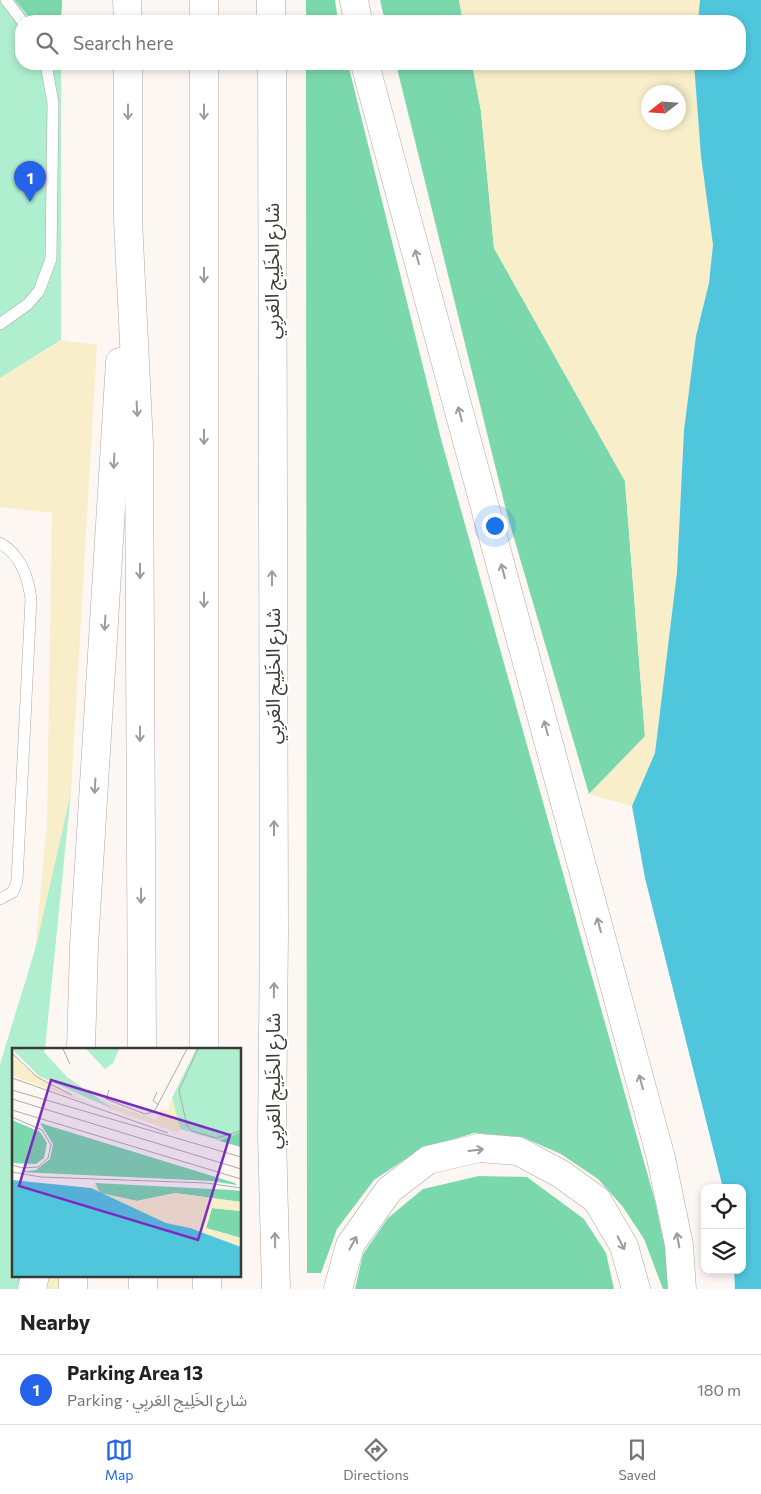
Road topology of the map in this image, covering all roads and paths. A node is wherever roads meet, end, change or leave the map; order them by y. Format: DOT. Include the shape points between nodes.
graph roads {
  1 [pos="6,0"];
  2 [pos="128,0"];
  3 [pos="204,0"];
  4 [pos="272,0"];
  5 [pos="354,0"];
  6 [pos="17,15"];
  7 [pos="128,15"];
  8 [pos="204,15"];
  9 [pos="272,15"];
  10 [pos="357,15"];
  11 [pos="47,70"];
  12 [pos="128,70"];
  13 [pos="204,70"];
  14 [pos="272,70"];
  15 [pos="368,70"];
  16 [pos="128,220"];
  17 [pos="0,324"];
  18 [pos="0,543"];
  19 [pos="0,899"];
  20 [pos="84,946"];
  21 [pos="70,1048"];
  22 [pos="81,1048"];
  23 [pos="142,1048"];
  24 [pos="204,1048"];
  25 [pos="35,1276"];
  26 [pos="73,1276"];
  27 [pos="143,1276"];
  28 [pos="207,1276"];
  29 [pos="32,1289"];
  30 [pos="72,1289"];
  31 [pos="143,1289"];
  32 [pos="207,1289"];
  33 [pos="276,1289"];
  34 [pos="338,1289"];
  35 [pos="636,1289"];
  36 [pos="682,1289"];
  1 -- 6 [label="lane"];
  2 -- 7 [label="main road"];
  3 -- 8 [label="main road"];
  4 -- 9 [label="main road"];
  5 -- 10 [label="main road"];
  11 -- 17 [label="lane" via="53,102 50,260 39,291 28,304"];
  12 -- 16 [label="main road, one-way"];
  13 -- 24 [label="main road, one-way"];
  33 -- 14 [label="main road, شارع الخَلِيج العَربِي, one-way" via="272,1136"];
  36 -- 15 [label="main road, one-way" via="679,1245 661,1158"];
  16 -- 20 [label="main road, one-way"];
  16 -- 23 [label="main road, one-way" via="139,444"];
  18 -- 19 [label="lane" via="19,560 28,579 31,599 16,881 13,892"];
  20 -- 21 [label="main road"];
  20 -- 22 [label="main road"];
  25 -- 29 [label="main road"];
  26 -- 30 [label="main road"];
  27 -- 31 [label="main road"];
  28 -- 32 [label="main road"];
  34 -- 35 [label="main road, one-way" via="350,1245 389,1190 428,1160 479,1148 518,1151 561,1174 597,1200 624,1246"];
}
